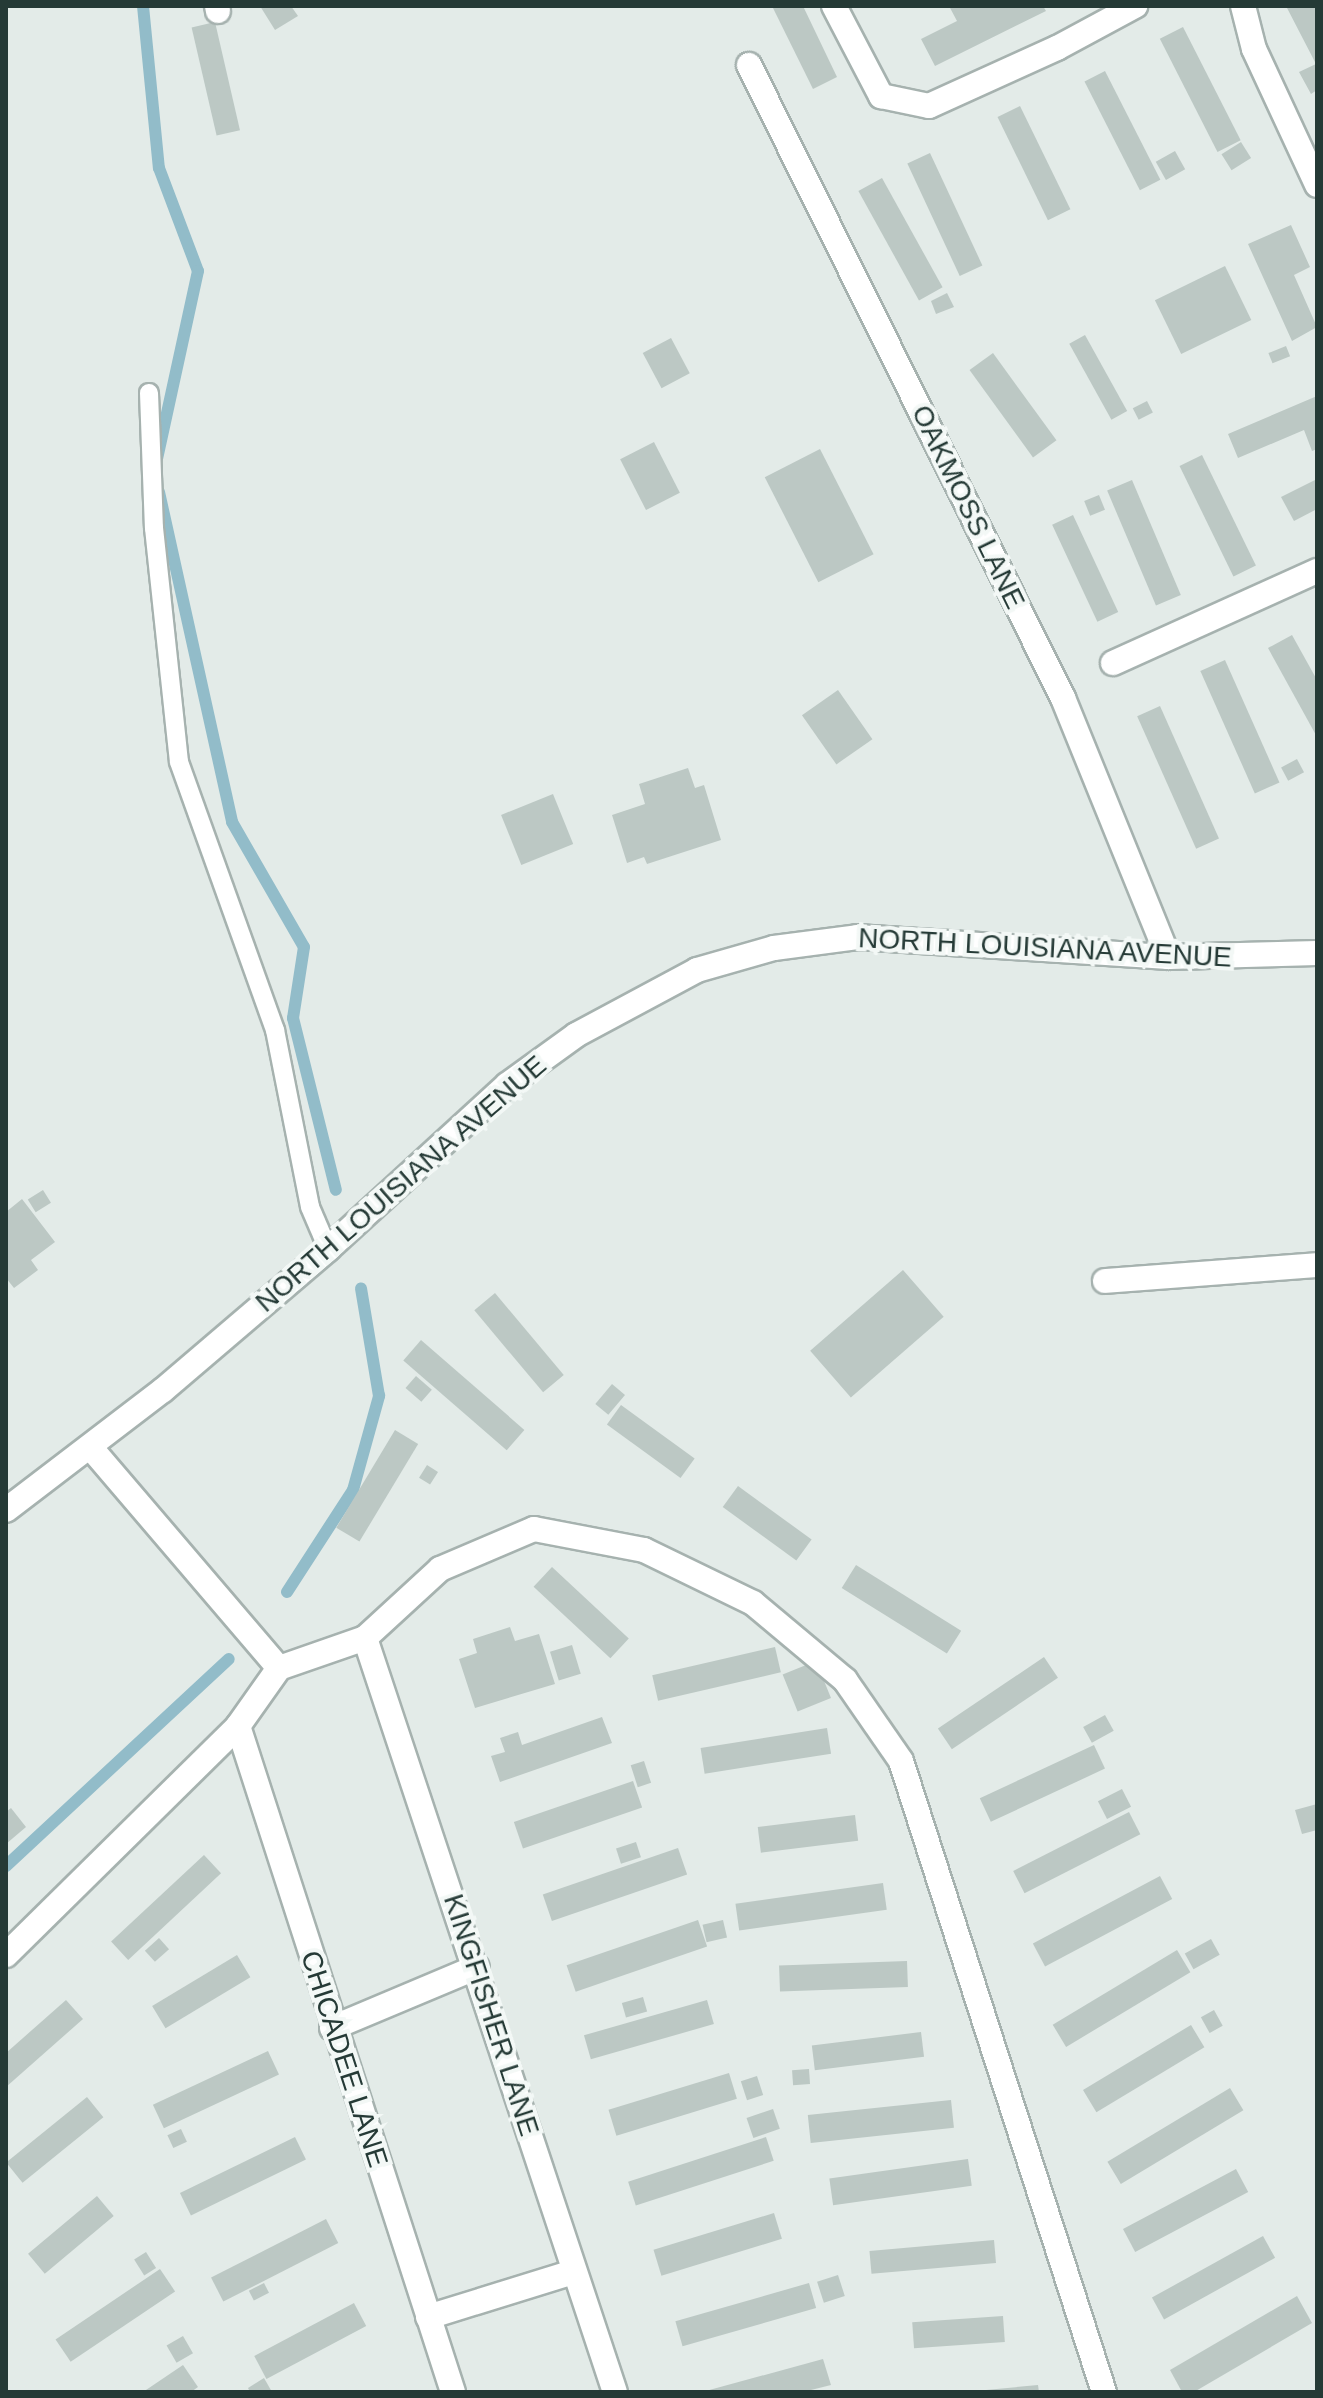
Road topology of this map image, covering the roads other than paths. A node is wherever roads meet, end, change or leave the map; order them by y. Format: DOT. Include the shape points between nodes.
graph roads {
  1 [pos="834,6"];
  2 [pos="1135,6"];
  3 [pos="1243,6"];
  4 [pos="749,65"];
  5 [pos="1310,156"];
  6 [pos="1317,185"];
  7 [pos="149,393"];
  8 [pos="1317,571"];
  9 [pos="1113,663"];
  10 [pos="1317,953"];
  11 [pos="1168,957"];
  12 [pos="328,1249"];
  13 [pos="1317,1265"];
  14 [pos="1105,1281"];
  15 [pos="91,1448"];
  16 [pos="6,1510"];
  17 [pos="365,1638"];
  18 [pos="279,1668"];
  19 [pos="238,1726"];
  20 [pos="6,1955"];
  21 [pos="477,1967"];
  22 [pos="332,2028"];
  23 [pos="573,2272"];
  24 [pos="428,2317"];
  25 [pos="453,2392"];
  26 [pos="615,2392"];
  27 [pos="1104,2392"];
  1 -- 2 [label="street" via="881,96 929,106"];
  3 -- 5 [label="street" via="1254,49"];
  4 -- 11 [label="street, OAKMOSS LANE" via="1063,698"];
  5 -- 6 [label="street"];
  7 -- 12 [label="lane" via="155,543 179,762 275,1030 310,1207"];
  8 -- 9 [label="street"];
  10 -- 11 [label="street, NORTH LOUISIANA AVENUE"];
  11 -- 12 [label="street, NORTH LOUISIANA AVENUE" via="857,937 774,948 697,970 587,1028 507,1085"];
  12 -- 15 [label="street, NORTH LOUISIANA AVENUE"];
  13 -- 14 [label="street"];
  15 -- 16 [label="street, NORTH LOUISIANA AVENUE"];
  15 -- 18 [label="street"];
  17 -- 18 [label="street"];
  17 -- 21 [label="street, KINGFISHER LANE"];
  17 -- 27 [label="street" via="440,1569 534,1529 644,1550 753,1603 845,1680 901,1761"];
  18 -- 19 [label="street"];
  19 -- 20 [label="street"];
  19 -- 22 [label="street, CHICADEE LANE"];
  21 -- 22 [label="street"];
  21 -- 23 [label="street, KINGFISHER LANE"];
  22 -- 24 [label="street, CHICADEE LANE"];
  23 -- 24 [label="street"];
  23 -- 26 [label="street, KINGFISHER LANE"];
  24 -- 25 [label="street, CHICADEE LANE"];
}
